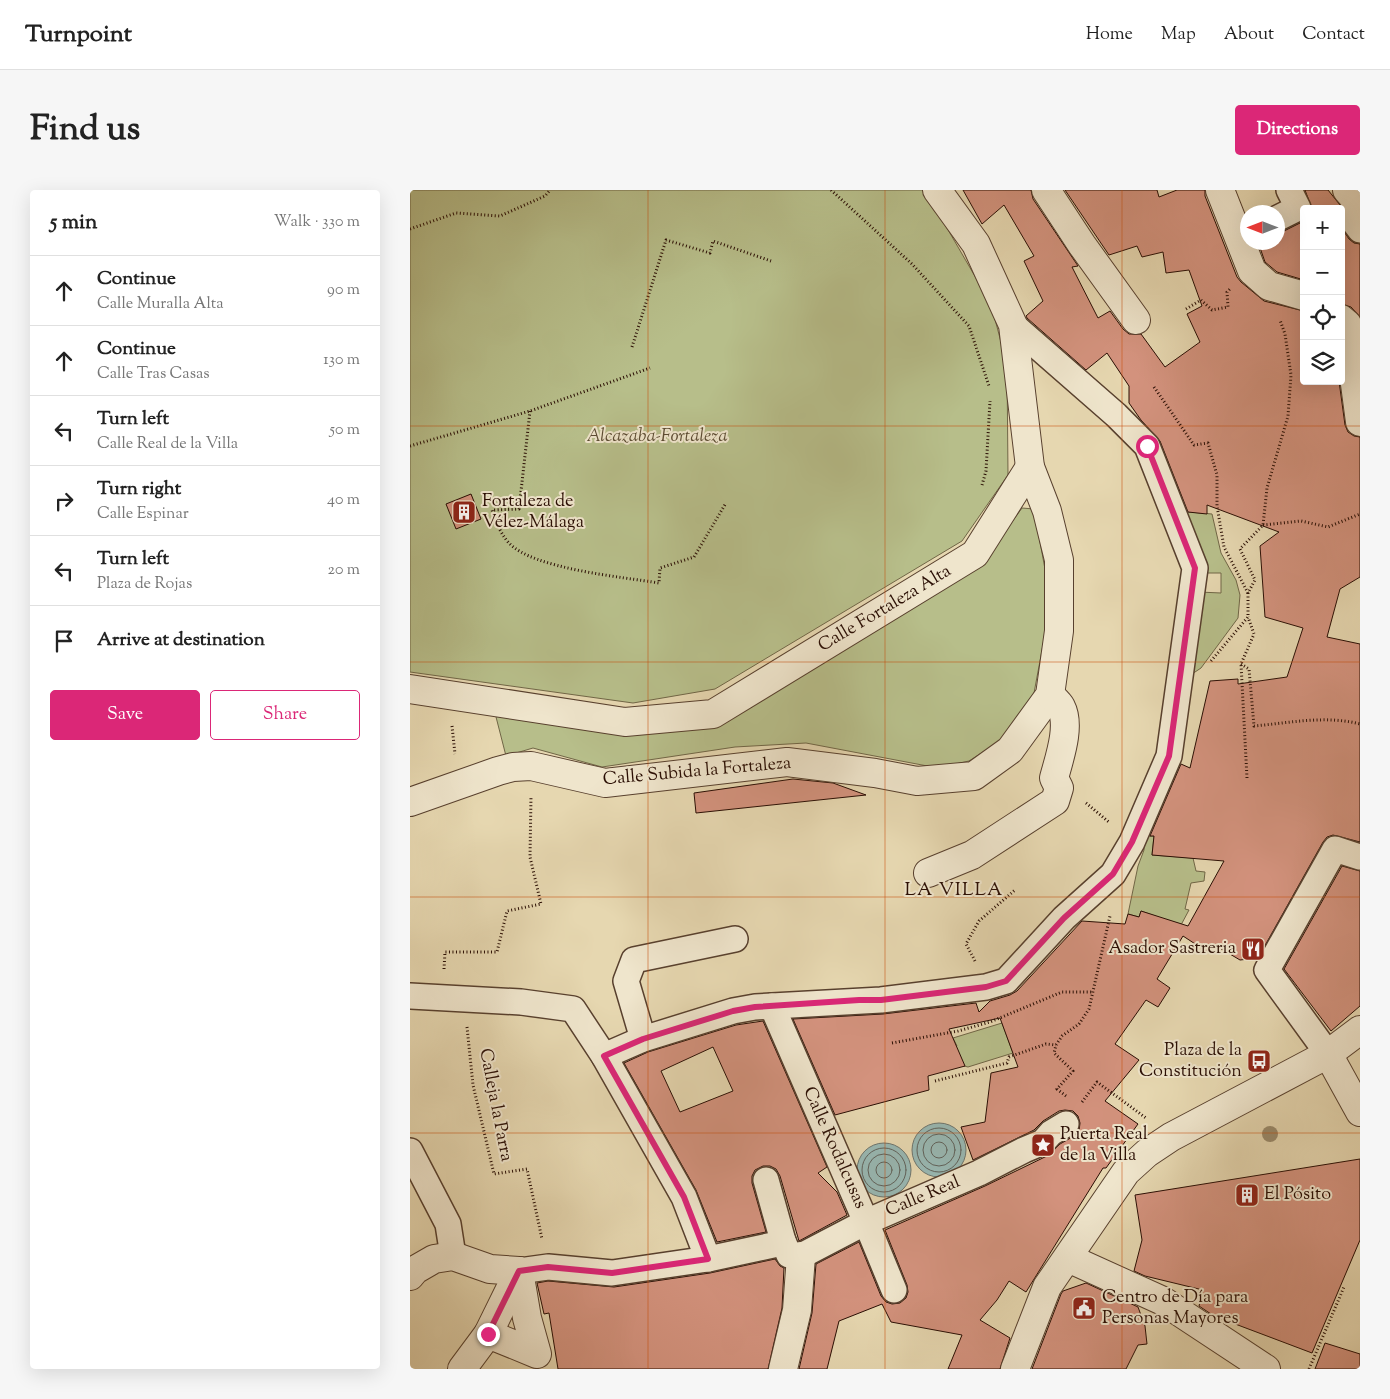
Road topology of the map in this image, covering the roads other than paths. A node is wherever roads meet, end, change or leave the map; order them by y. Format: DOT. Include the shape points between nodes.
graph roads {
  1 [pos="937,190"];
  2 [pos="1046,190"];
  3 [pos="1220,190"];
  4 [pos="1289,190"];
  5 [pos="1354,195"];
  6 [pos="1285,214"];
  7 [pos="1240,227"];
  8 [pos="1360,230"];
  9 [pos="1243,250"];
  10 [pos="1302,295"];
  11 [pos="1136,320"];
  12 [pos="1345,322"];
  13 [pos="1013,325"];
  14 [pos="1360,422"];
  15 [pos="1030,468"];
  16 [pos="410,689"];
  17 [pos="1050,695"];
  18 [pos="410,802"];
  19 [pos="1360,858"];
  20 [pos="928,873"];
  21 [pos="736,939"];
  22 [pos="410,996"];
  23 [pos="772,1006"];
  24 [pos="1360,1030"];
  25 [pos="643,1039"];
  26 [pos="1328,1054"];
  27 [pos="604,1056"];
  28 [pos="1360,1112"];
  29 [pos="1072,1115"];
  30 [pos="410,1151"];
  31 [pos="766,1180"];
  32 [pos="866,1222"];
  33 [pos="792,1249"];
  34 [pos="453,1256"];
  35 [pos="1068,1258"];
  36 [pos="708,1259"];
  37 [pos="519,1271"];
  38 [pos="410,1276"];
  39 [pos="894,1290"];
  40 [pos="488,1334"];
  41 [pos="539,1361"];
  42 [pos="462,1369"];
  43 [pos="784,1369"];
  44 [pos="1015,1369"];
  45 [pos="1266,1369"];
  1 -- 13 [label="street" via="976,244"];
  2 -- 11 [label="street"];
  3 -- 7 [label="street"];
  4 -- 6 [label="street" via="1298,208"];
  5 -- 8 [label="street" via="1354,222"];
  9 -- 10 [label="street" via="1261,278"];
  12 -- 14 [label="street"];
  13 -- 15 [label="street"];
  13 -- 23 [label="street" via="1147,446 1195,568 1169,756 1132,842 1113,874 1064,918 1006,981 986,987 881,1000"];
  15 -- 16 [label="street, Calle Fortaleza Alta" via="975,554 713,714 625,722"];
  15 -- 17 [label="street, Calle Subida la Fortaleza" via="1047,511 1059,560 1060,631"];
  17 -- 18 [label="street, Calle Subida la Fortaleza" via="1010,750 974,776 917,781 787,762 605,783 531,766 506,769"];
  17 -- 20 [label="street" via="1061,707 1066,722 1054,778 1059,788 1055,802 972,855"];
  19 -- 26 [label="street" via="1335,849 1267,970"];
  21 -- 25 [label="street" via="634,960 626,981"];
  22 -- 27 [label="street" via="521,1002 573,1009"];
  23 -- 25 [label="street" via="733,1011"];
  23 -- 32 [label="street, Calle Rodalcusas"];
  24 -- 26 [label="street"];
  25 -- 27 [label="street"];
  26 -- 28 [label="street"];
  26 -- 35 [label="street" via="1171,1137 1147,1153 1126,1172"];
  27 -- 36 [label="street" via="684,1197"];
  29 -- 32 [label="street, Calle Real" via="1043,1142"];
  30 -- 34 [label="street" via="448,1224"];
  31 -- 33 [label="street"];
  32 -- 33 [label="street, Calle Real"];
  32 -- 39 [label="street, Calle Rodalcusas"];
  33 -- 36 [label="street, Calle Real" via="773,1245"];
  33 -- 43 [label="street" via="797,1310"];
  34 -- 37 [label="street" via="490,1269"];
  34 -- 38 [label="street" via="434,1260"];
  35 -- 44 [label="street" via="1047,1287"];
  35 -- 45 [label="street" via="1163,1301"];
  36 -- 37 [label="street, Calle Real" via="612,1273 548,1267"];
  37 -- 40 [label="street"];
  37 -- 41 [label="street"];
  40 -- 41 [label="street"];
  40 -- 42 [label="street"];
}
